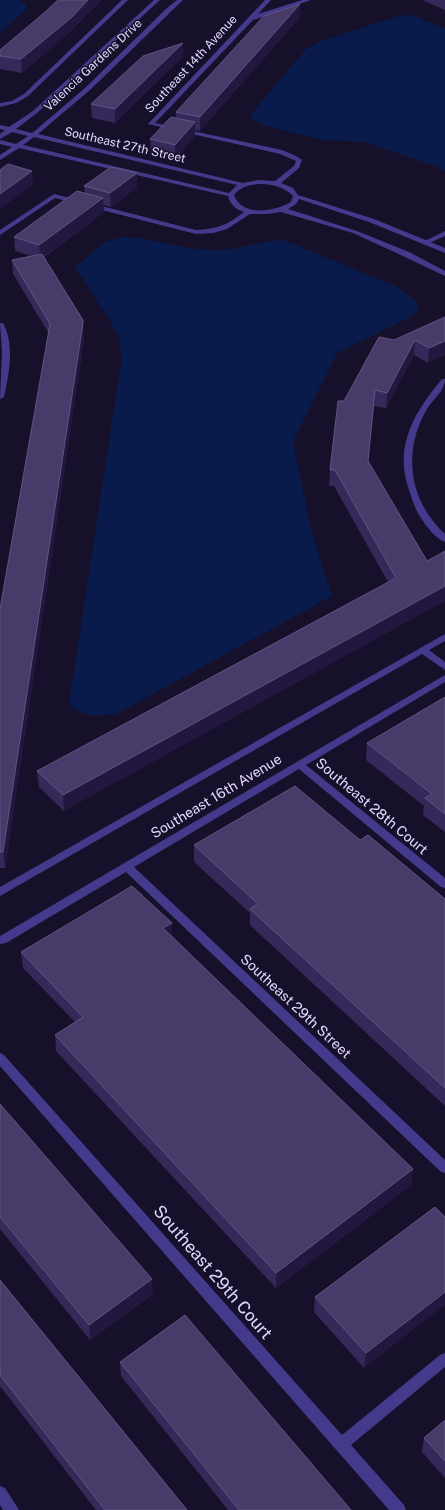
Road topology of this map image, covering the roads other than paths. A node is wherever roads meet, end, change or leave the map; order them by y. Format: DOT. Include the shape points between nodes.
graph roads {
  1 [pos="125,0"];
  2 [pos="158,0"];
  3 [pos="180,0"];
  4 [pos="268,0"];
  5 [pos="308,0"];
  6 [pos="248,20"];
  7 [pos="0,105"];
  8 [pos="0,127"];
  9 [pos="11,129"];
  10 [pos="32,134"];
  11 [pos="0,137"];
  12 [pos="0,142"];
  13 [pos="17,146"];
  14 [pos="0,158"];
  15 [pos="211,177"];
  16 [pos="276,183"];
  17 [pos="244,185"];
  18 [pos="198,188"];
  19 [pos="231,195"];
  20 [pos="296,196"];
  21 [pos="283,210"];
  22 [pos="249,211"];
  23 [pos="0,233"];
  24 [pos="445,233"];
  25 [pos="427,242"];
  26 [pos="445,251"];
  27 [pos="445,274"];
  28 [pos="0,325"];
  29 [pos="3,369"];
  30 [pos="445,381"];
  31 [pos="0,397"];
  32 [pos="445,539"];
  33 [pos="445,638"];
  34 [pos="422,650"];
  35 [pos="445,666"];
  36 [pos="445,678"];
  37 [pos="299,764"];
  38 [pos="126,866"];
  39 [pos="445,884"];
  40 [pos="0,892"];
  41 [pos="1,942"];
  42 [pos="0,1058"];
  43 [pos="445,1168"];
  44 [pos="445,1359"];
  45 [pos="341,1445"];
  46 [pos="0,1493"];
  47 [pos="12,1510"];
  48 [pos="399,1510"];
  1 -- 7 [label="street" via="26,95 14,102"];
  2 -- 9 [label="street, Valencia Gardens Drive" via="51,98"];
  3 -- 10 [label="street, Valencia Gardens Drive" via="98,79"];
  4 -- 6 [label="street, Southeast 14th Avenue"];
  5 -- 6 [label="street, Southeast 14th Avenue"];
  6 -- 16 [label="street, Southeast 14th Avenue" via="151,124 282,152 299,160 297,167"];
  8 -- 9 [label="street, Southeast 27th Street"];
  9 -- 10 [label="street, Southeast 27th Street"];
  9 -- 11 [label="street, Valencia Gardens Drive"];
  10 -- 13 [label="street, Valencia Gardens Drive"];
  10 -- 15 [label="street, Southeast 27th Street"];
  12 -- 13 [label="street, Southeast 27th Street"];
  13 -- 14 [label="street, Valencia Gardens Drive"];
  13 -- 18 [label="street, Southeast 27th Street"];
  15 -- 17 [label="street, Southeast 27th Street"];
  15 -- 18 [label="street"];
  16 -- 17 [label="street"];
  16 -- 20 [label="street" via="286,186"];
  17 -- 19 [label="street"];
  18 -- 19 [label="street, Southeast 27th Street"];
  19 -- 22 [label="street" via="234,204"];
  20 -- 21 [label="street" via="294,204"];
  20 -- 25 [label="street" via="359,215"];
  21 -- 22 [label="street" via="266,213"];
  21 -- 27 [label="street" via="355,232"];
  22 -- 23 [label="street" via="230,227 213,232 196,232 54,196"];
  24 -- 25 [label="street"];
  25 -- 26 [label="street"];
  28 -- 29 [label="street" via="4,332"];
  29 -- 31 [label="street"];
  30 -- 32 [label="street" via="419,413 411,430 407,469 412,490 425,519"];
  33 -- 34 [label="street, Southeast 16th Avenue"];
  34 -- 35 [label="street"];
  34 -- 40 [label="street, Southeast 16th Avenue"];
  36 -- 37 [label="street, Southeast 16th Avenue"];
  37 -- 38 [label="street, Southeast 16th Avenue"];
  37 -- 39 [label="street, Southeast 28th Court"];
  38 -- 41 [label="street, Southeast 16th Avenue"];
  38 -- 43 [label="street, Southeast 29th Street"];
  42 -- 45 [label="street, Southeast 29th Court"];
  44 -- 45 [label="street"];
  45 -- 48 [label="street, Southeast 29th Court"];
  46 -- 47 [label="street"];
}
